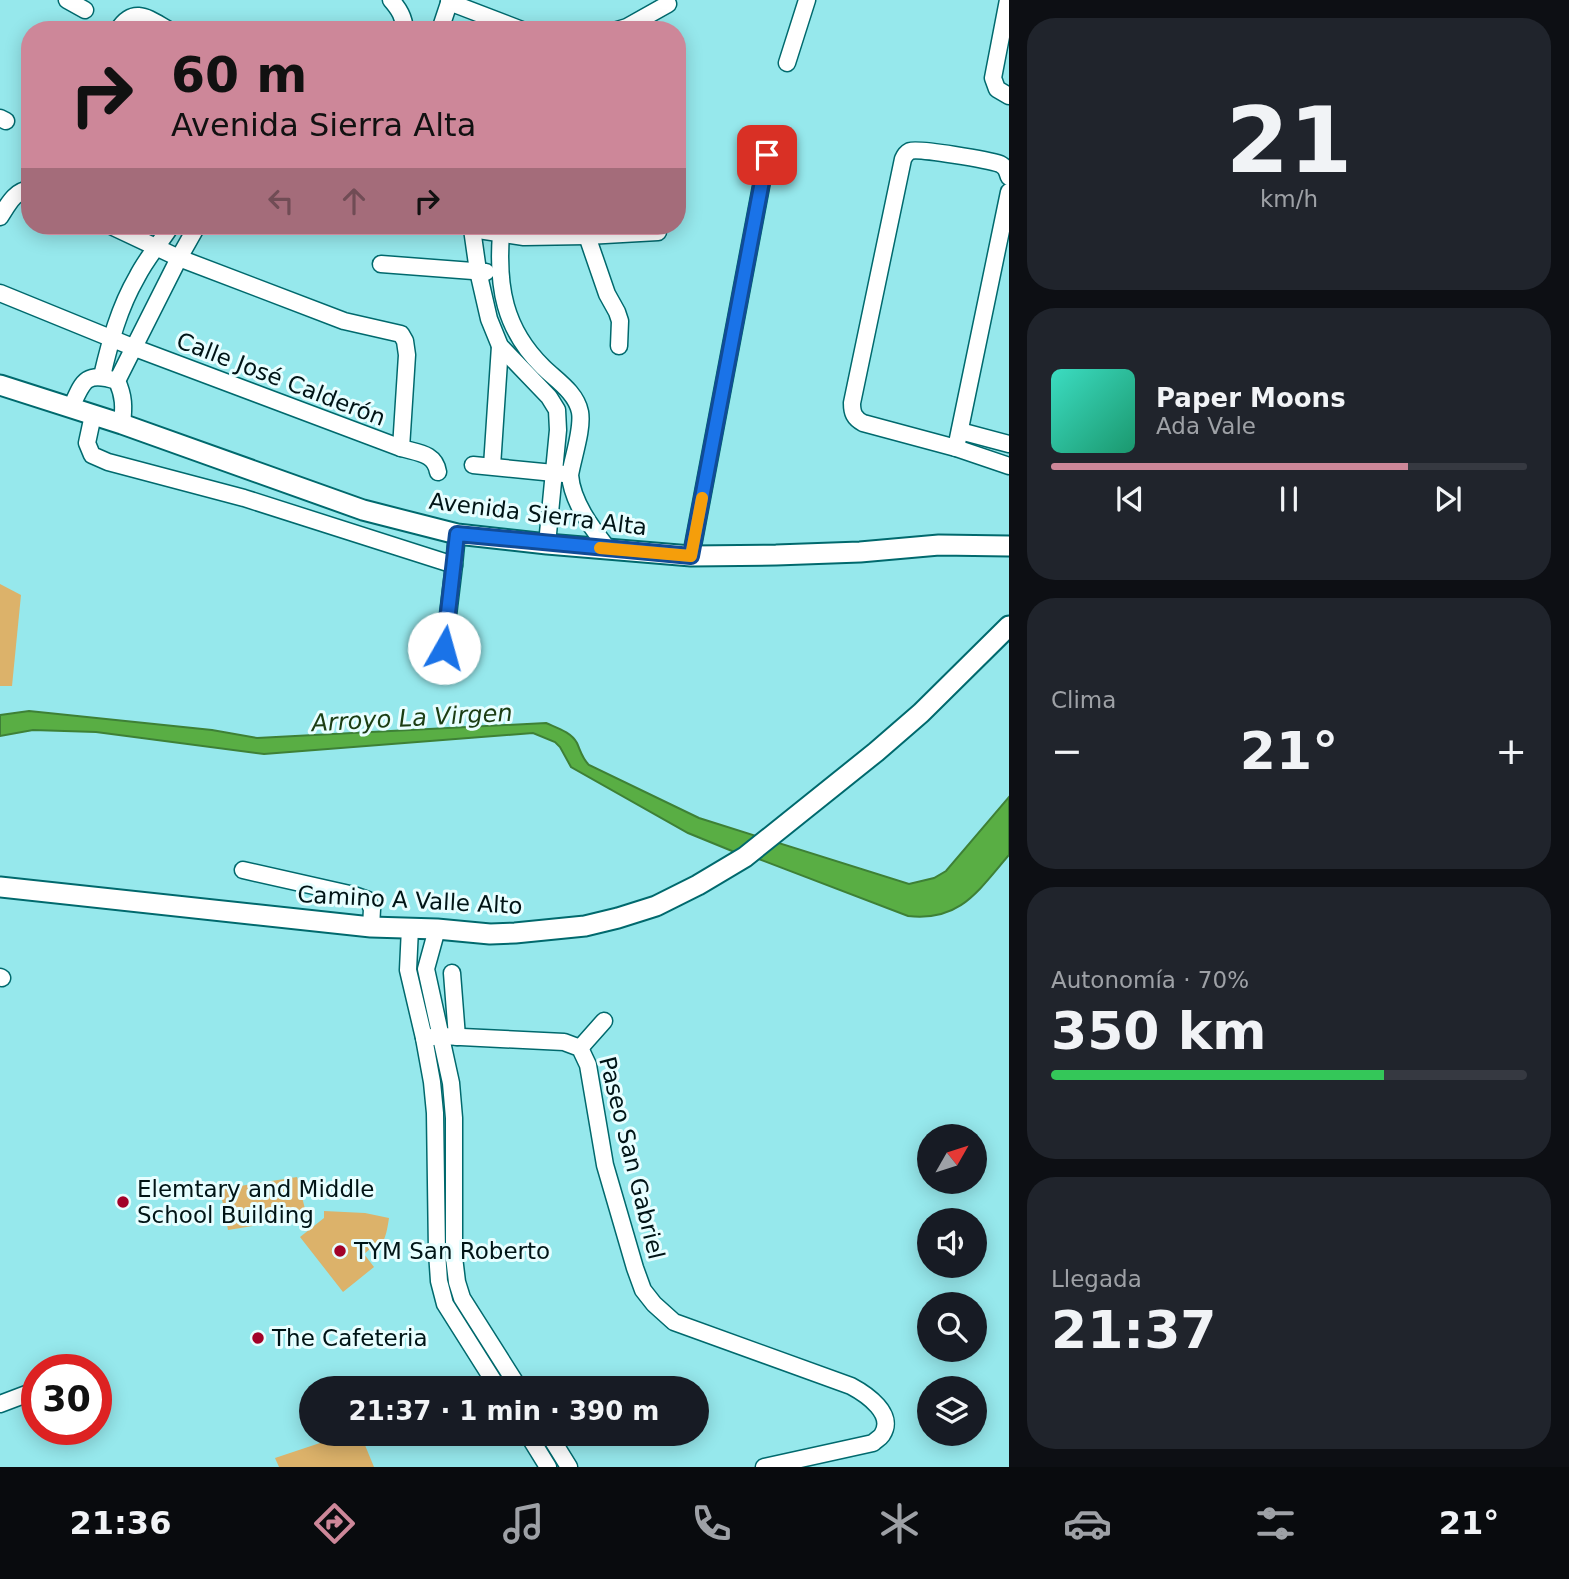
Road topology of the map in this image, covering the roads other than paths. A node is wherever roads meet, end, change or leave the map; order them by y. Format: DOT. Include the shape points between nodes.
graph roads {
  1 [pos="67,0"];
  2 [pos="391,0"];
  3 [pos="807,0"];
  4 [pos="1009,0"];
  5 [pos="449,1"];
  6 [pos="668,5"];
  7 [pos="85,10"];
  8 [pos="125,21"];
  9 [pos="150,21"];
  10 [pos="404,21"];
  11 [pos="443,21"];
  12 [pos="499,21"];
  13 [pos="638,21"];
  14 [pos="787,63"];
  15 [pos="1009,96"];
  16 [pos="767,155"];
  17 [pos="1006,171"];
  18 [pos="21,190"];
  19 [pos="1009,192"];
  20 [pos="0,218"];
  21 [pos="131,235"];
  22 [pos="165,235"];
  23 [pos="192,235"];
  24 [pos="471,235"];
  25 [pos="501,235"];
  26 [pos="509,235"];
  27 [pos="605,235"];
  28 [pos="587,236"];
  29 [pos="157,247"];
  30 [pos="179,258"];
  31 [pos="381,264"];
  32 [pos="478,271"];
  33 [pos="499,272"];
  34 [pos="0,293"];
  35 [pos="111,337"];
  36 [pos="500,346"];
  37 [pos="619,346"];
  38 [pos="135,348"];
  39 [pos="109,379"];
  40 [pos="0,385"];
  41 [pos="562,385"];
  42 [pos="549,397"];
  43 [pos="71,408"];
  44 [pos="93,415"];
  45 [pos="122,424"];
  46 [pos="960,430"];
  47 [pos="1009,444"];
  48 [pos="401,448"];
  49 [pos="956,448"];
  50 [pos="473,465"];
  51 [pos="492,466"];
  52 [pos="1009,466"];
  53 [pos="436,467"];
  54 [pos="562,474"];
  55 [pos="457,534"];
  56 [pos="547,544"];
  57 [pos="1009,546"];
  58 [pos="608,549"];
  59 [pos="691,556"];
  60 [pos="454,565"];
  61 [pos="1009,626"];
  62 [pos="444,648"];
  63 [pos="243,870"];
  64 [pos="0,887"];
  65 [pos="371,927"];
  66 [pos="410,928"];
  67 [pos="437,929"];
  68 [pos="426,969"];
  69 [pos="408,970"];
  70 [pos="452,973"];
  71 [pos="604,1021"];
  72 [pos="440,1037"];
  73 [pos="580,1048"];
  74 [pos="435,1162"];
  75 [pos="453,1163"];
  76 [pos="462,1298"];
  77 [pos="445,1304"];
  78 [pos="490,1376"];
  79 [pos="511,1376"];
  80 [pos="21,1396"];
  81 [pos="0,1404"];
  82 [pos="535,1446"];
  83 [pos="556,1446"];
  84 [pos="548,1467"];
  85 [pos="569,1467"];
  86 [pos="764,1467"];
  1 -- 7 [label="street"];
  2 -- 10 [label="street"];
  3 -- 14 [label="street"];
  4 -- 15 [label="street" via="993,78 997,89"];
  5 -- 11 [label="street"];
  5 -- 12 [label="street"];
  6 -- 13 [label="street"];
  8 -- 9 [label="street" via="138,15"];
  16 -- 59 [label="street"];
  17 -- 49 [label="street" via="927,151 913,150 903,159 852,403 852,412 863,423"];
  18 -- 20 [label="street"];
  19 -- 46 [label="street"];
  21 -- 29 [label="street"];
  22 -- 29 [label="street"];
  23 -- 30 [label="street"];
  24 -- 32 [label="street"];
  25 -- 33 [label="street"];
  26 -- 28 [label="street"];
  27 -- 28 [label="street"];
  28 -- 37 [label="street" via="620,321"];
  29 -- 30 [label="street"];
  29 -- 35 [label="street" via="129,290"];
  30 -- 38 [label="street"];
  30 -- 48 [label="street" via="345,321 401,334 407,355"];
  31 -- 32 [label="street"];
  32 -- 33 [label="street"];
  32 -- 36 [label="street"];
  33 -- 41 [label="street" via="520,340"];
  34 -- 35 [label="street, Calle José Calderón"];
  35 -- 38 [label="street, Calle José Calderón"];
  35 -- 39 [label="street"];
  36 -- 42 [label="street"];
  36 -- 51 [label="street"];
  38 -- 39 [label="street"];
  38 -- 48 [label="street, Calle José Calderón"];
  39 -- 43 [label="street" via="90,377"];
  39 -- 45 [label="street" via="123,395"];
  40 -- 43 [label="street, Avenida Sierra Alta"];
  41 -- 42 [label="street"];
  41 -- 54 [label="street" via="577,404 580,421"];
  42 -- 54 [label="street" via="557,410"];
  43 -- 44 [label="street, Avenida Sierra Alta"];
  44 -- 45 [label="street, Avenida Sierra Alta"];
  44 -- 60 [label="street" via="87,443 92,455 108,462 244,498"];
  45 -- 55 [label="street, Avenida Sierra Alta" via="363,510"];
  46 -- 47 [label="street"];
  46 -- 49 [label="street"];
  48 -- 53 [label="street, Calle José Calderón" via="426,455"];
  49 -- 52 [label="street"];
  50 -- 51 [label="street"];
  51 -- 54 [label="street"];
  54 -- 56 [label="street"];
  54 -- 58 [label="street"];
  55 -- 56 [label="street, Avenida Sierra Alta"];
  55 -- 60 [label="street"];
  56 -- 58 [label="street, Avenida Sierra Alta"];
  57 -- 59 [label="street, Avenida Sierra Alta"];
  58 -- 59 [label="street, Avenida Sierra Alta"];
  60 -- 62 [label="street"];
  61 -- 67 [label="street, Camino A Valle Alto" via="876,752 745,856 698,885 656,906 584,926 489,934"];
  63 -- 65 [label="street" via="368,901"];
  64 -- 65 [label="street, Camino A Valle Alto"];
  65 -- 66 [label="street, Camino A Valle Alto"];
  66 -- 67 [label="street, Camino A Valle Alto"];
  66 -- 69 [label="street"];
  67 -- 68 [label="street"];
  68 -- 69 [label="street"];
  68 -- 72 [label="street"];
  69 -- 72 [label="street"];
  70 -- 72 [label="street"];
  71 -- 73 [label="street"];
  72 -- 73 [label="street, Paseo San Gabriel" via="564,1042"];
  72 -- 74 [label="street" via="432,1082"];
  72 -- 75 [label="street" via="451,1083"];
  73 -- 86 [label="street, Paseo San Gabriel" via="588,1065 605,1165 631,1255 643,1290 654,1304 674,1322 851,1386 883,1414 883,1435 873,1443"];
  74 -- 75 [label="street"];
  74 -- 77 [label="street" via="439,1281"];
  75 -- 76 [label="street" via="454,1257"];
  76 -- 77 [label="street"];
  76 -- 79 [label="street"];
  77 -- 78 [label="street"];
  80 -- 81 [label="street"];
  82 -- 84 [label="street"];
  83 -- 85 [label="street"];
}
